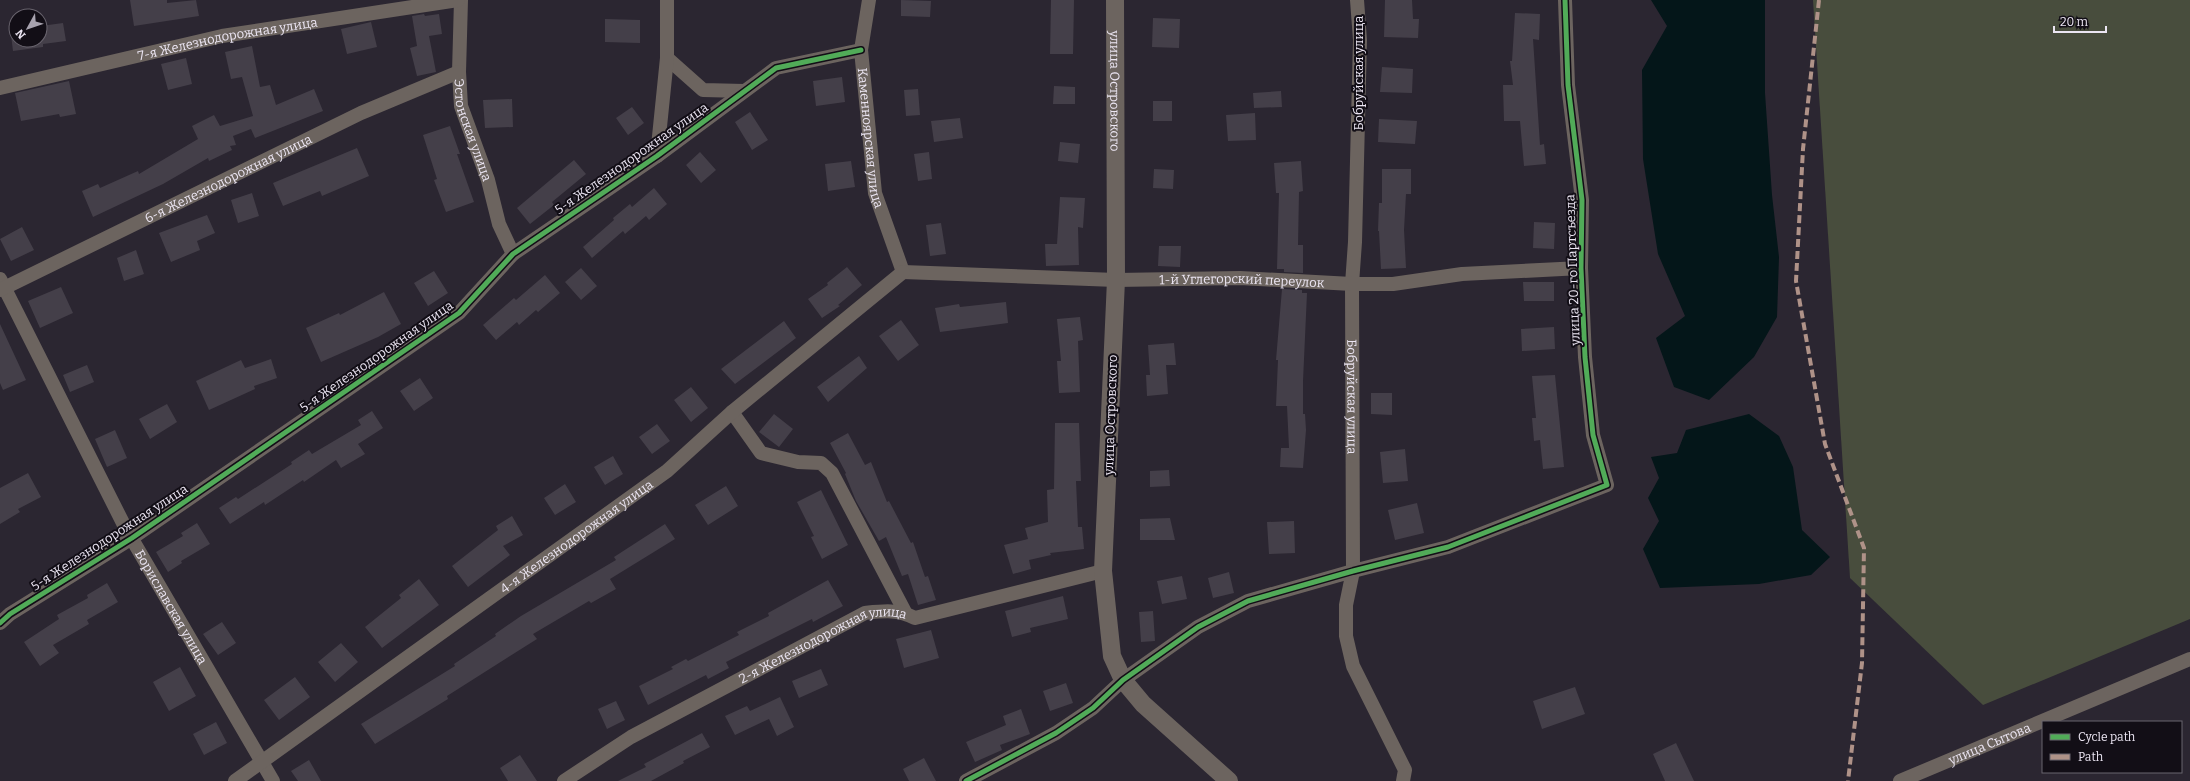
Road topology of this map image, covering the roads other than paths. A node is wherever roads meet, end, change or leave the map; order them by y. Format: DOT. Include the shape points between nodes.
graph roads {
  1 [pos="460,0"];
  2 [pos="667,0"];
  3 [pos="869,0"];
  4 [pos="1115,0"];
  5 [pos="1357,0"];
  6 [pos="1565,0"];
  7 [pos="861,50"];
  8 [pos="667,58"];
  9 [pos="459,72"];
  10 [pos="0,88"];
  11 [pos="744,91"];
  12 [pos="657,156"];
  13 [pos="513,254"];
  14 [pos="1581,268"];
  15 [pos="903,272"];
  16 [pos="1116,280"];
  17 [pos="1352,284"];
  18 [pos="2,286"];
  19 [pos="732,412"];
  20 [pos="132,538"];
  21 [pos="1103,571"];
  22 [pos="1353,571"];
  23 [pos="905,612"];
  24 [pos="0,623"];
  25 [pos="2190,659"];
  26 [pos="1123,680"];
  27 [pos="2042,721"];
  28 [pos="2043,721"];
  29 [pos="262,763"];
  30 [pos="235,781"];
  31 [pos="273,781"];
  32 [pos="564,781"];
  33 [pos="966,781"];
  34 [pos="1229,781"];
  35 [pos="1403,781"];
  36 [pos="1900,781"];
  1 -- 9 [label="street, Эстонская улица"];
  1 -- 10 [label="street, 7-я Железнодорожная улица" via="222,36"];
  2 -- 8 [label="street"];
  3 -- 7 [label="street, Каменноярская улица"];
  4 -- 16 [label="street, улица Островского"];
  5 -- 17 [label="street, Бобруйская улица" via="1360,40 1356,242"];
  6 -- 14 [label="street, улица 20-го Партсъезда" via="1568,85 1582,200"];
  7 -- 11 [label="street, 5-я Железнодорожная улица" via="776,68"];
  7 -- 15 [label="street, Каменноярская улица" via="875,193"];
  8 -- 11 [label="street" via="703,90"];
  8 -- 12 [label="street"];
  9 -- 13 [label="street, Эстонская улица" via="462,106 488,180 498,224"];
  9 -- 18 [label="street, 6-я Железнодорожная улица" via="361,113"];
  11 -- 12 [label="street, 5-я Железнодорожная улица"];
  12 -- 13 [label="street, 5-я Железнодорожная улица"];
  13 -- 20 [label="street, 5-я Железнодорожная улица" via="459,313"];
  14 -- 17 [label="street, 1-й Углегорский переулок" via="1462,274 1393,284"];
  14 -- 22 [label="street, улица 20-го Партсъезда" via="1593,435 1607,485 1448,547"];
  15 -- 16 [label="street, 1-й Углегорский переулок"];
  15 -- 19 [label="street, 4-я Железнодорожная улица"];
  16 -- 17 [label="street, 1-й Углегорский переулок" via="1240,278"];
  16 -- 21 [label="street, улица Островского"];
  17 -- 22 [label="street, Бобруйская улица"];
  18 -- 20 [label="street, Бориславская улица"];
  19 -- 23 [label="street" via="761,453 798,462 821,463 832,473"];
  19 -- 29 [label="street, 4-я Железнодорожная улица" via="667,471"];
  20 -- 24 [label="street, 5-я Железнодорожная улица" via="10,614"];
  20 -- 29 [label="street, Бориславская улица"];
  21 -- 23 [label="street, 2-я Железнодорожная улица" via="915,618"];
  21 -- 26 [label="street, улица Островского" via="1112,656"];
  22 -- 26 [label="street" via="1248,601 1198,626"];
  22 -- 35 [label="street, Бобруйская улица" via="1346,605 1346,636 1353,666 1405,770"];
  23 -- 32 [label="street, 2-я Железнодорожная улица" via="890,610 865,613 631,737"];
  25 -- 28 [label="street, улица Сытова"];
  26 -- 33 [label="street" via="1093,708 1056,733"];
  26 -- 34 [label="street, улица Островского" via="1143,704"];
  27 -- 36 [label="street, улица Сытова"];
  29 -- 30 [label="street, 4-я Железнодорожная улица"];
  29 -- 31 [label="street, Бориславская улица"];
}
